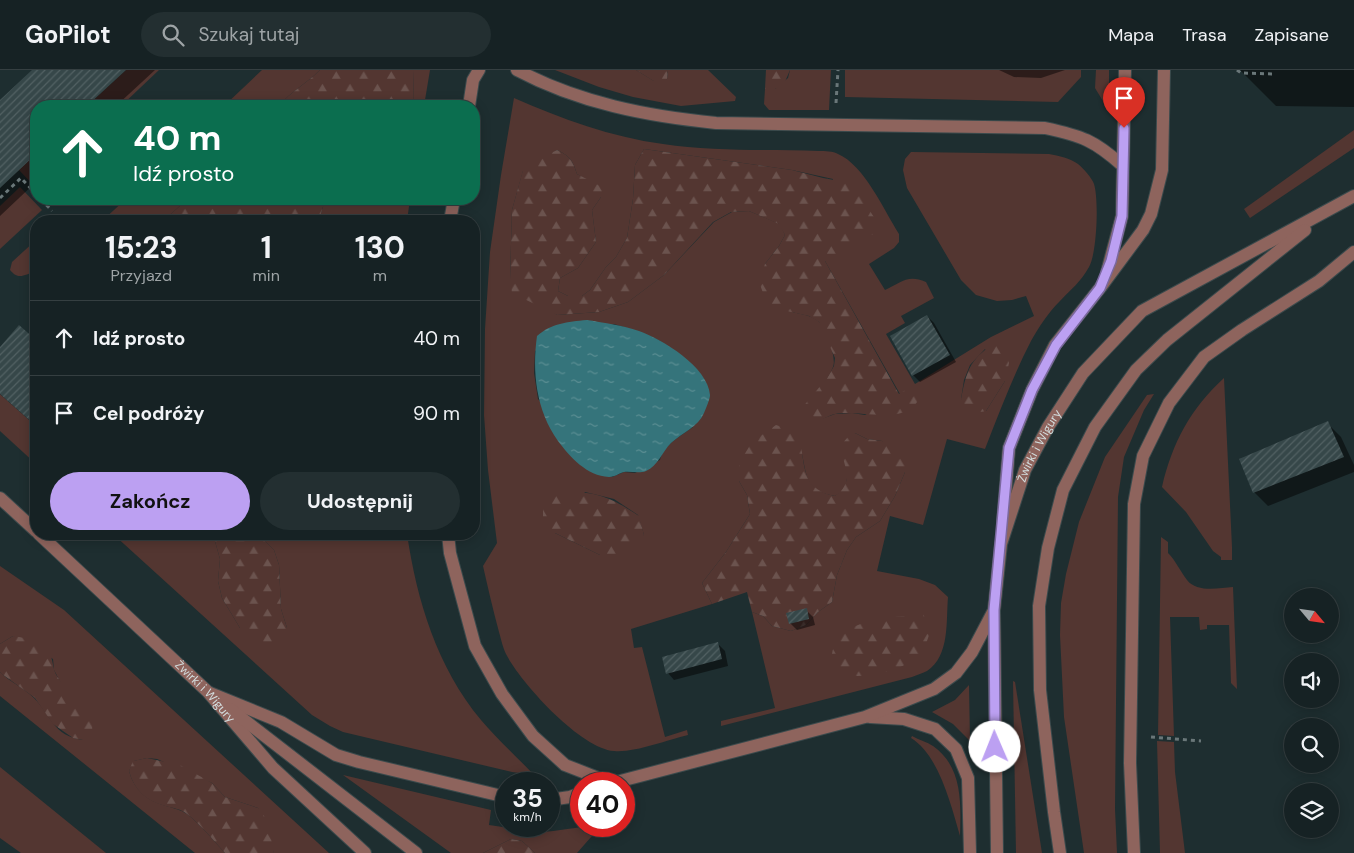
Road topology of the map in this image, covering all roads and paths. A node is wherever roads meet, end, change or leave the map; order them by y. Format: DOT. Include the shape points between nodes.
graph roads {
  1 [pos="479,70"];
  2 [pos="517,70"];
  3 [pos="838,70"];
  4 [pos="1125,70"];
  5 [pos="1164,70"];
  6 [pos="1237,70"];
  7 [pos="1273,74"];
  8 [pos="470,100"];
  9 [pos="836,103"];
  10 [pos="1123,166"];
  11 [pos="30,188"];
  12 [pos="1354,191"];
  13 [pos="1354,196"];
  14 [pos="0,198"];
  15 [pos="46,205"];
  16 [pos="1330,209"];
  17 [pos="52,211"];
  18 [pos="1354,252"];
  19 [pos="1100,288"];
  20 [pos="0,498"];
  21 [pos="30,526"];
  22 [pos="45,540"];
  23 [pos="449,540"];
  24 [pos="1001,544"];
  25 [pos="994,610"];
  26 [pos="208,692"];
  27 [pos="865,717"];
  28 [pos="1151,737"];
  29 [pos="1201,741"];
  30 [pos="582,772"];
  31 [pos="635,777"];
  32 [pos="495,794"];
  33 [pos="365,853"];
  34 [pos="416,853"];
  35 [pos="970,853"];
  36 [pos="997,853"];
  37 [pos="1060,853"];
  38 [pos="1134,853"];
  1 -- 8 [label="street" via="473,80"];
  2 -- 10 [label="street" via="588,99 672,119 725,123 1044,128 1089,140"];
  3 -- 9 [label="path"];
  4 -- 10 [label="street"];
  5 -- 19 [label="street" via="1162,170 1152,214"];
  6 -- 7 [label="path" via="1240,74"];
  10 -- 19 [label="street" via="1122,216 1111,261"];
  11 -- 14 [label="path" via="21,178"];
  12 -- 16 [label="street, Żwirki i Wigury"];
  13 -- 16 [label="street, Żwirki i Wigury"];
  15 -- 17 [label="path"];
  16 -- 24 [label="street, Żwirki i Wigury" via="1142,311 1083,374 1048,427 1026,470"];
  16 -- 37 [label="street, Żwirki i Wigury" via="1167,340 1136,370 1095,427 1063,490 1048,548 1039,606 1040,690"];
  18 -- 38 [label="street" via="1320,281 1204,357 1169,403 1143,456 1134,504 1130,763"];
  19 -- 24 [label="street" via="1056,345 1028,399 1009,448"];
  20 -- 21 [label="street"];
  22 -- 26 [label="street, Żwirki i Wigury"];
  23 -- 30 [label="street" via="475,646 502,694 533,736 565,765"];
  24 -- 25 [label="street, Żwirki i Wigury"];
  25 -- 27 [label="street" via="972,652 956,673 934,689"];
  25 -- 36 [label="street, Żwirki i Wigury"];
  26 -- 32 [label="street" via="281,722 336,755"];
  26 -- 33 [label="street, Żwirki i Wigury" via="273,768"];
  26 -- 34 [label="street"];
  27 -- 31 [label="street"];
  27 -- 35 [label="street" via="904,719 935,729 956,749 968,778"];
  28 -- 29 [label="path"];
}
